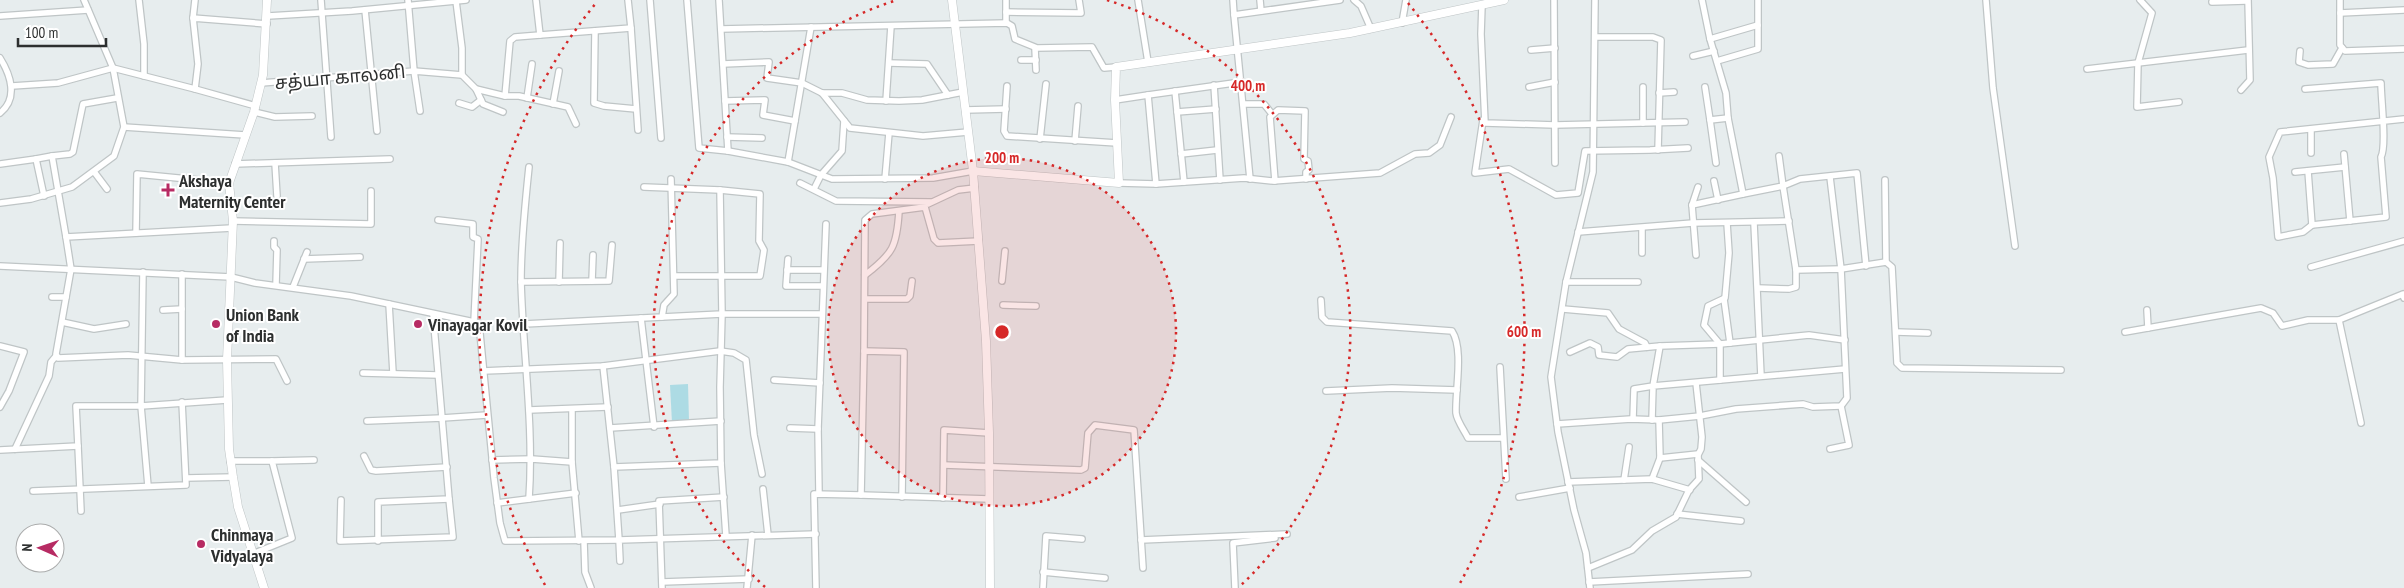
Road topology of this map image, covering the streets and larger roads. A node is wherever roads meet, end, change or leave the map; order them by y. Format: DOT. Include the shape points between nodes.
graph roads {
  1 [pos="84,0"];
  2 [pos="139,0"];
  3 [pos="195,0"];
  4 [pos="267,0"];
  5 [pos="321,0"];
  6 [pos="466,0"];
  7 [pos="536,0"];
  8 [pos="628,0"];
  9 [pos="650,0"];
  10 [pos="687,0"];
  11 [pos="719,0"];
  12 [pos="952,0"];
  13 [pos="1006,0"];
  14 [pos="1079,0"];
  15 [pos="1138,0"];
  16 [pos="1233,0"];
  17 [pos="1260,0"];
  18 [pos="1340,0"];
  19 [pos="1354,0"];
  20 [pos="1406,0"];
  21 [pos="1499,0"];
  22 [pos="1554,0"];
  23 [pos="1595,0"];
  24 [pos="1702,0"];
  25 [pos="1758,0"];
  26 [pos="1986,0"];
  27 [pos="2140,0"];
  28 [pos="2247,0"];
  29 [pos="2340,0"];
  30 [pos="456,1"];
  31 [pos="2226,1"];
  32 [pos="2212,2"];
  33 [pos="408,3"];
  34 [pos="1482,5"];
  35 [pos="88,10"];
  36 [pos="365,10"];
  37 [pos="2404,10"];
  38 [pos="1261,11"];
  39 [pos="1006,12"];
  40 [pos="323,13"];
  41 [pos="2340,13"];
  42 [pos="1234,15"];
  43 [pos="0,16"];
  44 [pos="193,18"];
  45 [pos="267,20"];
  46 [pos="1006,23"];
  47 [pos="1402,23"];
  48 [pos="1758,25"];
  49 [pos="891,26"];
  50 [pos="956,26"];
  51 [pos="811,27"];
  52 [pos="631,28"];
  53 [pos="721,29"];
  54 [pos="1371,29"];
  55 [pos="595,31"];
  56 [pos="540,35"];
  57 [pos="1595,37"];
  58 [pos="1710,39"];
  59 [pos="1035,48"];
  60 [pos="1554,48"];
  61 [pos="2342,48"];
  62 [pos="2404,49"];
  63 [pos="1238,50"];
  64 [pos="1531,50"];
  65 [pos="2248,50"];
  66 [pos="1714,51"];
  67 [pos="2300,51"];
  68 [pos="1693,56"];
  69 [pos="0,58"];
  70 [pos="1021,60"];
  71 [pos="1036,60"];
  72 [pos="1717,61"];
  73 [pos="1148,62"];
  74 [pos="889,63"];
  75 [pos="2138,63"];
  76 [pos="532,64"];
  77 [pos="723,64"];
  78 [pos="1116,67"];
  79 [pos="113,68"];
  80 [pos="2087,69"];
  81 [pos="1036,70"];
  82 [pos="414,71"];
  83 [pos="559,71"];
  84 [pos="371,74"];
  85 [pos="462,75"];
  86 [pos="144,76"];
  87 [pos="328,78"];
  88 [pos="1241,82"];
  89 [pos="1555,82"];
  90 [pos="261,83"];
  91 [pos="802,83"];
  92 [pos="1046,84"];
  93 [pos="1214,85"];
  94 [pos="12,86"];
  95 [pos="1007,86"];
  96 [pos="1529,86"];
  97 [pos="1643,87"];
  98 [pos="1705,87"];
  99 [pos="196,89"];
  100 [pos="476,89"];
  101 [pos="2305,89"];
  102 [pos="2241,90"];
  103 [pos="1175,91"];
  104 [pos="963,92"];
  105 [pos="1674,92"];
  106 [pos="822,93"];
  107 [pos="1659,93"];
  108 [pos="948,95"];
  109 [pos="1148,95"];
  110 [pos="505,96"];
  111 [pos="117,98"];
  112 [pos="527,98"];
  113 [pos="481,100"];
  114 [pos="1114,100"];
  115 [pos="725,101"];
  116 [pos="886,101"];
  117 [pos="2178,102"];
  118 [pos="459,103"];
  119 [pos="553,104"];
  120 [pos="1243,104"];
  121 [pos="1078,106"];
  122 [pos="255,109"];
  123 [pos="636,109"];
  124 [pos="1006,109"];
  125 [pos="1216,109"];
  126 [pos="965,110"];
  127 [pos="420,111"];
  128 [pos="503,112"];
  129 [pos="1177,112"];
  130 [pos="0,113"];
  131 [pos="1272,114"];
  132 [pos="312,116"];
  133 [pos="1451,117"];
  134 [pos="1728,118"];
  135 [pos="1484,119"];
  136 [pos="2404,119"];
  137 [pos="1710,120"];
  138 [pos="795,121"];
  139 [pos="844,121"];
  140 [pos="1685,122"];
  141 [pos="2382,122"];
  142 [pos="1643,123"];
  143 [pos="1658,123"];
  144 [pos="576,124"];
  145 [pos="1594,124"];
  146 [pos="1555,125"];
  147 [pos="124,128"];
  148 [pos="2311,129"];
  149 [pos="638,130"];
  150 [pos="377,131"];
  151 [pos="968,132"];
  152 [pos="888,133"];
  153 [pos="245,135"];
  154 [pos="332,137"];
  155 [pos="727,137"];
  156 [pos="661,138"];
  157 [pos="762,138"];
  158 [pos="1040,139"];
  159 [pos="1074,141"];
  160 [pos="1117,143"];
  161 [pos="1688,148"];
  162 [pos="1217,150"];
  163 [pos="1594,150"];
  164 [pos="1658,150"];
  165 [pos="728,151"];
  166 [pos="2311,153"];
  167 [pos="1181,154"];
  168 [pos="2344,154"];
  169 [pos="52,156"];
  170 [pos="1779,156"];
  171 [pos="36,159"];
  172 [pos="390,160"];
  173 [pos="788,162"];
  174 [pos="275,163"];
  175 [pos="1555,163"];
  176 [pos="1716,163"];
  177 [pos="0,164"];
  178 [pos="236,164"];
  179 [pos="529,167"];
  180 [pos="2345,167"];
  181 [pos="973,171"];
  182 [pos="2308,171"];
  183 [pos="2295,172"];
  184 [pos="95,173"];
  185 [pos="821,175"];
  186 [pos="1830,177"];
  187 [pos="671,178"];
  188 [pos="885,179"];
  189 [pos="1250,179"];
  190 [pos="1306,179"];
  191 [pos="1220,180"];
  192 [pos="1275,180"];
  193 [pos="1886,180"];
  194 [pos="1714,181"];
  195 [pos="1184,182"];
  196 [pos="229,183"];
  197 [pos="800,183"];
  198 [pos="1119,183"];
  199 [pos="1156,184"];
  200 [pos="1783,186"];
  201 [pos="644,187"];
  202 [pos="1698,187"];
  203 [pos="672,188"];
  204 [pos="975,188"];
  205 [pos="107,189"];
  206 [pos="814,189"];
  207 [pos="720,190"];
  208 [pos="371,191"];
  209 [pos="58,192"];
  210 [pos="1744,194"];
  211 [pos="44,196"];
  212 [pos="277,196"];
  213 [pos="1718,200"];
  214 [pos="0,203"];
  215 [pos="928,204"];
  216 [pos="1692,205"];
  217 [pos="899,211"];
  218 [pos="438,220"];
  219 [pos="1789,221"];
  220 [pos="2350,221"];
  221 [pos="1754,223"];
  222 [pos="826,224"];
  223 [pos="1693,224"];
  224 [pos="1727,224"];
  225 [pos="232,225"];
  226 [pos="2312,225"];
  227 [pos="1642,228"];
  228 [pos="1578,232"];
  229 [pos="136,233"];
  230 [pos="66,237"];
  231 [pos="274,241"];
  232 [pos="979,241"];
  233 [pos="2404,241"];
  234 [pos="560,243"];
  235 [pos="612,245"];
  236 [pos="2014,246"];
  237 [pos="1005,251"];
  238 [pos="307,252"];
  239 [pos="1642,253"];
  240 [pos="593,255"];
  241 [pos="1696,255"];
  242 [pos="360,257"];
  243 [pos="304,259"];
  244 [pos="788,259"];
  245 [pos="1886,262"];
  246 [pos="0,266"];
  247 [pos="1866,266"];
  248 [pos="2312,267"];
  249 [pos="71,269"];
  250 [pos="1841,269"];
  251 [pos="787,270"];
  252 [pos="824,270"];
  253 [pos="1796,270"];
  254 [pos="143,272"];
  255 [pos="182,274"];
  256 [pos="865,275"];
  257 [pos="674,276"];
  258 [pos="722,276"];
  259 [pos="231,277"];
  260 [pos="592,281"];
  261 [pos="912,281"];
  262 [pos="521,282"];
  263 [pos="559,282"];
  264 [pos="1002,282"];
  265 [pos="1566,282"];
  266 [pos="1638,282"];
  267 [pos="276,285"];
  268 [pos="823,286"];
  269 [pos="293,287"];
  270 [pos="1758,288"];
  271 [pos="52,297"];
  272 [pos="66,298"];
  273 [pos="2404,298"];
  274 [pos="865,299"];
  275 [pos="1724,299"];
  276 [pos="1321,300"];
  277 [pos="389,304"];
  278 [pos="1003,305"];
  279 [pos="1036,306"];
  280 [pos="182,309"];
  281 [pos="1563,309"];
  282 [pos="163,310"];
  283 [pos="2146,310"];
  284 [pos="433,314"];
  285 [pos="722,314"];
  286 [pos="822,314"];
  287 [pos="662,316"];
  288 [pos="641,318"];
  289 [pos="2339,320"];
  290 [pos="62,322"];
  291 [pos="474,322"];
  292 [pos="126,324"];
  293 [pos="524,324"];
  294 [pos="2148,328"];
  295 [pos="1896,332"];
  296 [pos="1928,332"];
  297 [pos="2125,332"];
  298 [pos="1846,340"];
  299 [pos="1760,341"];
  300 [pos="1730,343"];
  301 [pos="1720,344"];
  302 [pos="0,346"];
  303 [pos="1660,346"];
  304 [pos="1648,347"];
  305 [pos="720,351"];
  306 [pos="864,352"];
  307 [pos="1570,352"];
  308 [pos="56,356"];
  309 [pos="142,357"];
  310 [pos="182,360"];
  311 [pos="227,360"];
  312 [pos="646,360"];
  313 [pos="603,366"];
  314 [pos="1500,367"];
  315 [pos="526,369"];
  316 [pos="1845,370"];
  317 [pos="2061,370"];
  318 [pos="483,371"];
  319 [pos="363,373"];
  320 [pos="393,373"];
  321 [pos="438,375"];
  322 [pos="1761,376"];
  323 [pos="774,380"];
  324 [pos="1720,380"];
  325 [pos="287,381"];
  326 [pos="820,383"];
  327 [pos="1696,383"];
  328 [pos="1653,386"];
  329 [pos="1457,390"];
  330 [pos="1326,391"];
  331 [pos="227,400"];
  332 [pos="182,402"];
  333 [pos="141,406"];
  334 [pos="1841,406"];
  335 [pos="0,407"];
  336 [pos="608,408"];
  337 [pos="572,409"];
  338 [pos="528,410"];
  339 [pos="487,415"];
  340 [pos="1700,416"];
  341 [pos="442,418"];
  342 [pos="1633,419"];
  343 [pos="367,420"];
  344 [pos="1656,420"];
  345 [pos="721,421"];
  346 [pos="2361,423"];
  347 [pos="1557,424"];
  348 [pos="654,427"];
  349 [pos="610,428"];
  350 [pos="790,428"];
  351 [pos="818,429"];
  352 [pos="990,433"];
  353 [pos="1504,438"];
  354 [pos="78,446"];
  355 [pos="1629,447"];
  356 [pos="15,449"];
  357 [pos="1830,449"];
  358 [pos="0,450"];
  359 [pos="364,456"];
  360 [pos="1698,457"];
  361 [pos="1660,458"];
  362 [pos="532,459"];
  363 [pos="314,460"];
  364 [pos="492,460"];
  365 [pos="230,461"];
  366 [pos="272,461"];
  367 [pos="572,462"];
  368 [pos="721,463"];
  369 [pos="944,465"];
  370 [pos="989,465"];
  371 [pos="446,467"];
  372 [pos="614,467"];
  373 [pos="762,474"];
  374 [pos="233,477"];
  375 [pos="186,478"];
  376 [pos="1506,479"];
  377 [pos="1652,479"];
  378 [pos="1624,480"];
  379 [pos="1569,485"];
  380 [pos="148,486"];
  381 [pos="79,489"];
  382 [pos="763,489"];
  383 [pos="33,490"];
  384 [pos="1690,490"];
  385 [pos="576,493"];
  386 [pos="819,494"];
  387 [pos="861,495"];
  388 [pos="724,497"];
  389 [pos="902,497"];
  390 [pos="1519,497"];
  391 [pos="943,498"];
  392 [pos="449,499"];
  393 [pos="529,499"];
  394 [pos="989,499"];
  395 [pos="341,500"];
  396 [pos="1746,502"];
  397 [pos="497,503"];
  398 [pos="660,504"];
  399 [pos="618,510"];
  400 [pos="81,511"];
  401 [pos="1677,514"];
  402 [pos="1741,521"];
  403 [pos="816,534"];
  404 [pos="1287,534"];
  405 [pos="752,535"];
  406 [pos="768,535"];
  407 [pos="726,536"];
  408 [pos="1276,538"];
  409 [pos="660,539"];
  410 [pos="1082,539"];
  411 [pos="378,540"];
  412 [pos="619,540"];
  413 [pos="1141,540"];
  414 [pos="582,541"];
  415 [pos="255,553"];
  416 [pos="620,561"];
  417 [pos="1143,568"];
  418 [pos="1588,568"];
  419 [pos="1043,572"];
  420 [pos="1748,574"];
  421 [pos="1105,578"];
  422 [pos="749,579"];
  423 [pos="662,585"];
  424 [pos="1590,585"];
  425 [pos="264,588"];
  426 [pos="591,588"];
  427 [pos="747,588"];
  428 [pos="816,588"];
  429 [pos="990,588"];
  430 [pos="1043,588"];
  431 [pos="1235,588"];
  1 -- 35 [label="street"];
  2 -- 86 [label="street"];
  3 -- 44 [label="street"];
  4 -- 45 [label="street"];
  5 -- 40 [label="street"];
  6 -- 30 [label="street"];
  7 -- 56 [label="street"];
  8 -- 52 [label="street"];
  9 -- 156 [label="street"];
  10 -- 165 [label="street" via="699,148"];
  11 -- 53 [label="street"];
  12 -- 50 [label="street"];
  13 -- 39 [label="street"];
  14 -- 39 [label="street" via="1082,12"];
  15 -- 73 [label="street"];
  16 -- 42 [label="street"];
  17 -- 38 [label="street"];
  18 -- 38 [label="street"];
  19 -- 54 [label="street" via="1361,6"];
  20 -- 47 [label="street"];
  21 -- 34 [label="street"];
  22 -- 60 [label="street"];
  23 -- 57 [label="street"];
  24 -- 58 [label="street"];
  25 -- 48 [label="street"];
  26 -- 236 [label="street" via="1992,88"];
  27 -- 75 [label="street" via="2152,13"];
  28 -- 31 [label="street"];
  28 -- 65 [label="street"];
  29 -- 41 [label="street"];
  30 -- 33 [label="street"];
  30 -- 85 [label="street"];
  31 -- 32 [label="street"];
  33 -- 36 [label="street"];
  33 -- 82 [label="street, சத்யா காலனி"];
  34 -- 47 [label="street"];
  34 -- 135 [label="street"];
  35 -- 43 [label="street"];
  35 -- 79 [label="street"];
  36 -- 40 [label="street"];
  36 -- 84 [label="street"];
  37 -- 41 [label="street"];
  38 -- 42 [label="street"];
  39 -- 46 [label="street"];
  40 -- 45 [label="street"];
  40 -- 87 [label="street"];
  41 -- 61 [label="street"];
  42 -- 63 [label="street"];
  44 -- 45 [label="street"];
  44 -- 99 [label="street" via="198,64"];
  45 -- 90 [label="street"];
  46 -- 50 [label="street"];
  46 -- 59 [label="street" via="1012,26 1015,39"];
  47 -- 54 [label="street"];
  48 -- 58 [label="street"];
  48 -- 72 [label="street" via="1758,49"];
  49 -- 50 [label="street"];
  49 -- 51 [label="street"];
  49 -- 74 [label="street"];
  50 -- 104 [label="street"];
  51 -- 53 [label="street"];
  51 -- 91 [label="street"];
  52 -- 55 [label="street"];
  52 -- 123 [label="street"];
  53 -- 77 [label="street"];
  54 -- 63 [label="street"];
  55 -- 56 [label="street"];
  55 -- 123 [label="street" via="594,103"];
  56 -- 110 [label="street" via="515,37 510,41"];
  57 -- 107 [label="street" via="1653,37 1661,40"];
  57 -- 145 [label="street"];
  58 -- 66 [label="street"];
  59 -- 71 [label="street"];
  59 -- 78 [label="street" via="1092,47 1104,68"];
  60 -- 64 [label="street"];
  60 -- 89 [label="street"];
  61 -- 62 [label="street" via="2345,51"];
  61 -- 67 [label="street" via="2333,64 2299,62"];
  63 -- 73 [label="street"];
  63 -- 88 [label="street"];
  65 -- 75 [label="street"];
  65 -- 102 [label="street" via="2250,80"];
  66 -- 68 [label="street"];
  66 -- 72 [label="street"];
  69 -- 94 [label="street"];
  70 -- 71 [label="street"];
  71 -- 81 [label="street"];
  72 -- 134 [label="street" via="1726,93"];
  73 -- 78 [label="street"];
  74 -- 108 [label="street" via="927,64"];
  74 -- 116 [label="street"];
  75 -- 80 [label="street"];
  75 -- 117 [label="street" via="2137,107"];
  76 -- 112 [label="street"];
  77 -- 91 [label="street" via="769,62 767,78"];
  77 -- 115 [label="street"];
  78 -- 114 [label="street"];
  79 -- 86 [label="street"];
  79 -- 94 [label="street" via="58,83"];
  79 -- 111 [label="street"];
  82 -- 84 [label="street, சத்யா காலனி"];
  82 -- 85 [label="street"];
  82 -- 127 [label="street"];
  83 -- 119 [label="street"];
  84 -- 87 [label="street, சத்யா காலனி"];
  84 -- 150 [label="street"];
  85 -- 100 [label="street"];
  86 -- 99 [label="street"];
  87 -- 90 [label="street, சத்யா காலனி"];
  87 -- 154 [label="street"];
  88 -- 93 [label="street"];
  88 -- 120 [label="street"];
  89 -- 96 [label="street"];
  89 -- 146 [label="street"];
  90 -- 122 [label="street"];
  91 -- 106 [label="street"];
  91 -- 138 [label="street"];
  92 -- 158 [label="street"];
  93 -- 103 [label="street"];
  93 -- 125 [label="street"];
  94 -- 130 [label="street" via="9,100"];
  95 -- 124 [label="street"];
  97 -- 142 [label="street"];
  98 -- 137 [label="street"];
  99 -- 122 [label="street"];
  100 -- 110 [label="street"];
  100 -- 113 [label="street"];
  101 -- 141 [label="street" via="2381,83"];
  103 -- 109 [label="street"];
  103 -- 129 [label="street"];
  104 -- 108 [label="street"];
  104 -- 126 [label="street"];
  105 -- 107 [label="street"];
  106 -- 116 [label="street"];
  106 -- 139 [label="street"];
  107 -- 143 [label="street"];
  108 -- 116 [label="street"];
  109 -- 114 [label="street"];
  109 -- 199 [label="street"];
  110 -- 112 [label="street"];
  111 -- 147 [label="street"];
  111 -- 169 [label="street" via="83,104 74,152"];
  112 -- 119 [label="street"];
  113 -- 118 [label="street" via="472,107"];
  113 -- 128 [label="street" via="483,104"];
  114 -- 160 [label="street"];
  115 -- 138 [label="street" via="765,100 764,115"];
  115 -- 155 [label="street"];
  119 -- 144 [label="street" via="568,107"];
  120 -- 131 [label="street" via="1264,104"];
  120 -- 189 [label="street"];
  121 -- 159 [label="street"];
  122 -- 132 [label="street" via="275,117"];
  122 -- 153 [label="street"];
  123 -- 149 [label="street"];
  124 -- 126 [label="street"];
  124 -- 158 [label="street" via="1004,132 1007,136"];
  125 -- 129 [label="street"];
  125 -- 162 [label="street"];
  126 -- 151 [label="street"];
  129 -- 167 [label="street"];
  131 -- 190 [label="street" via="1278,110 1305,111 1304,159 1310,166"];
  131 -- 192 [label="street"];
  133 -- 190 [label="street" via="1440,146 1429,153 1415,154 1380,173"];
  134 -- 137 [label="street"];
  134 -- 210 [label="street"];
  135 -- 146 [label="street" via="1490,124"];
  135 -- 163 [label="street" via="1475,173 1509,169 1556,196 1578,193 1585,151"];
  136 -- 141 [label="street"];
  137 -- 176 [label="street"];
  138 -- 173 [label="street"];
  139 -- 152 [label="street" via="850,128"];
  139 -- 185 [label="street" via="842,151"];
  140 -- 143 [label="street"];
  141 -- 148 [label="street"];
  141 -- 220 [label="street" via="2386,217"];
  142 -- 143 [label="street"];
  142 -- 145 [label="street"];
  143 -- 164 [label="street"];
  145 -- 146 [label="street"];
  145 -- 163 [label="street"];
  146 -- 175 [label="street"];
  147 -- 153 [label="street"];
  147 -- 184 [label="street" via="114,156"];
  148 -- 166 [label="street"];
  148 -- 226 [label="street" via="2280,132 2269,157 2278,237 2303,232"];
  151 -- 152 [label="street" via="924,136"];
  151 -- 181 [label="street"];
  152 -- 188 [label="street"];
  153 -- 178 [label="street"];
  155 -- 157 [label="street"];
  155 -- 165 [label="street"];
  158 -- 159 [label="street"];
  159 -- 160 [label="street"];
  160 -- 198 [label="street"];
  161 -- 164 [label="street"];
  162 -- 167 [label="street"];
  162 -- 191 [label="street"];
  163 -- 164 [label="street"];
  163 -- 228 [label="street" via="1593,172"];
  165 -- 173 [label="street"];
  167 -- 195 [label="street"];
  168 -- 180 [label="street"];
  169 -- 171 [label="street"];
  169 -- 209 [label="street"];
  170 -- 200 [label="street"];
  171 -- 177 [label="street"];
  171 -- 211 [label="street"];
  172 -- 174 [label="street"];
  173 -- 185 [label="street"];
  174 -- 178 [label="street"];
  174 -- 212 [label="street"];
  178 -- 196 [label="street"];
  179 -- 262 [label="street"];
  180 -- 182 [label="street"];
  180 -- 220 [label="street"];
  181 -- 188 [label="street" via="933,178"];
  181 -- 198 [label="street"];
  181 -- 204 [label="street"];
  182 -- 183 [label="street"];
  182 -- 226 [label="street"];
  184 -- 205 [label="street"];
  184 -- 209 [label="street" via="72,188"];
  185 -- 188 [label="street" via="832,179"];
  185 -- 206 [label="street"];
  186 -- 200 [label="street" via="1800,178"];
  186 -- 247 [label="street" via="1857,173"];
  186 -- 250 [label="street"];
  187 -- 203 [label="street"];
  189 -- 191 [label="street"];
  189 -- 192 [label="street"];
  190 -- 192 [label="street"];
  191 -- 195 [label="street"];
  193 -- 245 [label="street"];
  194 -- 213 [label="street"];
  195 -- 199 [label="street"];
  196 -- 225 [label="street"];
  196 -- 229 [label="street" via="137,174"];
  197 -- 206 [label="street"];
  198 -- 199 [label="street"];
  200 -- 210 [label="street"];
  200 -- 219 [label="street"];
  201 -- 203 [label="street"];
  202 -- 216 [label="street"];
  203 -- 207 [label="street"];
  203 -- 257 [label="street"];
  204 -- 215 [label="street" via="958,190"];
  204 -- 232 [label="street"];
  206 -- 215 [label="street" via="836,201"];
  207 -- 258 [label="street"];
  207 -- 258 [label="street" via="760,194 760,241 764,250 760,276"];
  208 -- 225 [label="street" via="371,224"];
  209 -- 211 [label="street"];
  209 -- 230 [label="street"];
  210 -- 213 [label="street"];
  211 -- 214 [label="street"];
  213 -- 216 [label="street"];
  215 -- 217 [label="street"];
  215 -- 232 [label="street" via="934,239 938,243"];
  216 -- 223 [label="street"];
  217 -- 256 [label="street" via="896,240 882,262"];
  217 -- 256 [label="street" via="872,214 865,220"];
  218 -- 291 [label="street" via="473,224 473,237 478,239"];
  219 -- 221 [label="street"];
  219 -- 253 [label="street"];
  220 -- 226 [label="street"];
  221 -- 224 [label="street"];
  221 -- 270 [label="street"];
  222 -- 252 [label="street"];
  223 -- 224 [label="street"];
  223 -- 227 [label="street"];
  223 -- 241 [label="street"];
  224 -- 275 [label="street" via="1729,253"];
  225 -- 229 [label="street"];
  225 -- 259 [label="street"];
  227 -- 228 [label="street"];
  227 -- 239 [label="street"];
  228 -- 265 [label="street"];
  229 -- 230 [label="street"];
  230 -- 249 [label="street"];
  231 -- 267 [label="street" via="277,250"];
  232 -- 352 [label="street"];
  233 -- 248 [label="street"];
  234 -- 263 [label="street"];
  235 -- 260 [label="street" via="609,281"];
  237 -- 264 [label="street"];
  238 -- 243 [label="street"];
  240 -- 260 [label="street"];
  242 -- 243 [label="street"];
  243 -- 269 [label="street"];
  244 -- 251 [label="street"];
  245 -- 247 [label="street"];
  245 -- 295 [label="street" via="1894,275"];
  246 -- 249 [label="street"];
  247 -- 250 [label="street"];
  249 -- 254 [label="street"];
  249 -- 272 [label="street"];
  250 -- 253 [label="street"];
  250 -- 298 [label="street"];
  251 -- 252 [label="street"];
  251 -- 268 [label="street" via="786,286"];
  252 -- 268 [label="street"];
  253 -- 270 [label="street" via="1796,286 1789,289"];
  254 -- 255 [label="street"];
  254 -- 309 [label="street"];
  255 -- 259 [label="street"];
  255 -- 280 [label="street"];
  256 -- 274 [label="street"];
  257 -- 258 [label="street"];
  257 -- 287 [label="street" via="674,294 664,305"];
  258 -- 285 [label="street"];
  259 -- 267 [label="street"];
  259 -- 311 [label="street"];
  260 -- 263 [label="street"];
  261 -- 274 [label="street" via="907,299"];
  262 -- 263 [label="street"];
  262 -- 293 [label="street"];
  265 -- 266 [label="street"];
  265 -- 281 [label="street"];
  267 -- 269 [label="street"];
  268 -- 286 [label="street"];
  269 -- 277 [label="street"];
  270 -- 299 [label="street"];
  271 -- 272 [label="street"];
  272 -- 290 [label="street"];
  273 -- 289 [label="street" via="2403,294"];
  274 -- 306 [label="street"];
  275 -- 300 [label="street"];
  275 -- 301 [label="street" via="1708,306 1704,325"];
  276 -- 329 [label="street" via="1322,317 1327,322 1452,331 1455,336"];
  277 -- 284 [label="street"];
  277 -- 320 [label="street"];
  278 -- 279 [label="street"];
  280 -- 282 [label="street"];
  280 -- 310 [label="street"];
  281 -- 304 [label="street" via="1608,312 1619,329"];
  281 -- 347 [label="street" via="1551,377"];
  283 -- 294 [label="street"];
  284 -- 291 [label="street"];
  284 -- 321 [label="street"];
  285 -- 286 [label="street"];
  285 -- 287 [label="street"];
  285 -- 305 [label="street"];
  286 -- 326 [label="street"];
  287 -- 288 [label="street"];
  288 -- 293 [label="street"];
  288 -- 312 [label="street"];
  289 -- 294 [label="street" via="2308,320 2282,326 2272,313 2261,308"];
  289 -- 346 [label="street"];
  290 -- 292 [label="street" via="94,329"];
  290 -- 308 [label="street"];
  291 -- 318 [label="street" via="479,323"];
  293 -- 315 [label="street"];
  294 -- 297 [label="street"];
  295 -- 296 [label="street"];
  295 -- 317 [label="street" via="1897,363 1902,368"];
  298 -- 299 [label="street" via="1809,335"];
  298 -- 316 [label="street"];
  299 -- 300 [label="street"];
  299 -- 322 [label="street"];
  300 -- 301 [label="street"];
  301 -- 303 [label="street"];
  301 -- 324 [label="street"];
  302 -- 335 [label="street" via="24,352 10,392"];
  303 -- 304 [label="street"];
  303 -- 328 [label="street"];
  304 -- 307 [label="street" via="1628,349 1617,357 1599,355 1598,347 1590,343"];
  305 -- 312 [label="street"];
  305 -- 345 [label="street"];
  305 -- 373 [label="street" via="734,353 746,360 754,435"];
  306 -- 387 [label="street"];
  306 -- 389 [label="street" via="904,352"];
  308 -- 309 [label="street"];
  308 -- 356 [label="street"];
  309 -- 310 [label="street"];
  309 -- 333 [label="street"];
  310 -- 311 [label="street"];
  311 -- 325 [label="street" via="276,359"];
  311 -- 331 [label="street"];
  312 -- 313 [label="street"];
  312 -- 348 [label="street"];
  313 -- 315 [label="street"];
  313 -- 336 [label="street"];
  314 -- 353 [label="street"];
  315 -- 318 [label="street"];
  315 -- 338 [label="street"];
  316 -- 322 [label="street"];
  316 -- 334 [label="street" via="1847,398"];
  318 -- 339 [label="street"];
  319 -- 320 [label="street"];
  320 -- 321 [label="street"];
  321 -- 341 [label="street"];
  322 -- 324 [label="street"];
  323 -- 326 [label="street"];
  324 -- 327 [label="street"];
  326 -- 351 [label="street"];
  327 -- 328 [label="street"];
  327 -- 340 [label="street"];
  328 -- 342 [label="street" via="1634,388"];
  328 -- 344 [label="street"];
  329 -- 330 [label="street"];
  329 -- 353 [label="street" via="1456,415 1468,438"];
  331 -- 332 [label="street"];
  331 -- 365 [label="street"];
  332 -- 333 [label="street"];
  332 -- 375 [label="street"];
  333 -- 354 [label="street" via="76,406"];
  333 -- 380 [label="street"];
  334 -- 340 [label="street" via="1803,404 1736,409"];
  334 -- 357 [label="street" via="1849,445"];
  336 -- 337 [label="street"];
  336 -- 349 [label="street"];
  337 -- 338 [label="street"];
  337 -- 367 [label="street"];
  338 -- 362 [label="street"];
  339 -- 341 [label="street"];
  339 -- 364 [label="street"];
  340 -- 344 [label="street"];
  340 -- 360 [label="street" via="1702,437"];
  341 -- 343 [label="street"];
  341 -- 371 [label="street"];
  342 -- 344 [label="street"];
  342 -- 347 [label="street"];
  344 -- 361 [label="street"];
  345 -- 348 [label="street"];
  345 -- 368 [label="street"];
  347 -- 379 [label="street"];
  348 -- 349 [label="street"];
  349 -- 372 [label="street"];
  350 -- 351 [label="street"];
  351 -- 386 [label="street"];
  352 -- 369 [label="street" via="944,430"];
  352 -- 370 [label="street"];
  353 -- 376 [label="street"];
  354 -- 356 [label="street"];
  354 -- 381 [label="street"];
  355 -- 378 [label="street"];
  356 -- 358 [label="street"];
  359 -- 371 [label="street" via="371,470 376,471"];
  360 -- 361 [label="street"];
  360 -- 384 [label="street" via="1699,479"];
  360 -- 396 [label="street"];
  361 -- 377 [label="street"];
  362 -- 364 [label="street"];
  362 -- 367 [label="street"];
  362 -- 393 [label="street"];
  363 -- 366 [label="street"];
  364 -- 397 [label="street"];
  365 -- 366 [label="street"];
  365 -- 374 [label="street"];
  366 -- 415 [label="street" via="292,538"];
  367 -- 385 [label="street"];
  368 -- 372 [label="street"];
  368 -- 388 [label="street"];
  369 -- 370 [label="street"];
  369 -- 391 [label="street"];
  370 -- 394 [label="street"];
  370 -- 413 [label="street" via="1081,470 1085,468 1088,433 1095,425 1134,430"];
  371 -- 392 [label="street"];
  372 -- 399 [label="street"];
  374 -- 375 [label="street"];
  374 -- 415 [label="street" via="238,507"];
  375 -- 380 [label="street" via="186,485"];
  377 -- 378 [label="street"];
  377 -- 384 [label="street"];
  378 -- 379 [label="street"];
  379 -- 390 [label="street"];
  379 -- 418 [label="street"];
  380 -- 381 [label="street"];
  381 -- 383 [label="street"];
  381 -- 400 [label="street"];
  382 -- 406 [label="street"];
  384 -- 401 [label="street"];
  385 -- 393 [label="street"];
  385 -- 414 [label="street"];
  386 -- 387 [label="street"];
  386 -- 403 [label="street" via="814,494"];
  387 -- 389 [label="street"];
  388 -- 398 [label="street" via="659,501"];
  388 -- 407 [label="street"];
  389 -- 391 [label="street"];
  391 -- 394 [label="street"];
  392 -- 411 [label="street" via="378,502"];
  392 -- 411 [label="street" via="453,537"];
  393 -- 397 [label="street"];
  394 -- 429 [label="street"];
  395 -- 411 [label="street" via="340,541"];
  397 -- 414 [label="street" via="505,541"];
  398 -- 399 [label="street"];
  398 -- 409 [label="street"];
  399 -- 412 [label="street"];
  401 -- 402 [label="street"];
  401 -- 418 [label="street" via="1632,550"];
  403 -- 406 [label="street"];
  403 -- 428 [label="street"];
  404 -- 413 [label="street"];
  405 -- 406 [label="street"];
  405 -- 407 [label="street"];
  405 -- 422 [label="street"];
  407 -- 409 [label="street"];
  408 -- 431 [label="street" via="1233,543"];
  409 -- 412 [label="street"];
  409 -- 423 [label="street"];
  410 -- 419 [label="street" via="1046,536"];
  412 -- 414 [label="street"];
  412 -- 416 [label="street"];
  413 -- 417 [label="street"];
  414 -- 426 [label="street" via="585,572"];
  415 -- 425 [label="street"];
  418 -- 424 [label="street"];
  419 -- 421 [label="street"];
  419 -- 430 [label="street"];
  420 -- 424 [label="street"];
  422 -- 423 [label="street"];
  422 -- 427 [label="street"];
}
